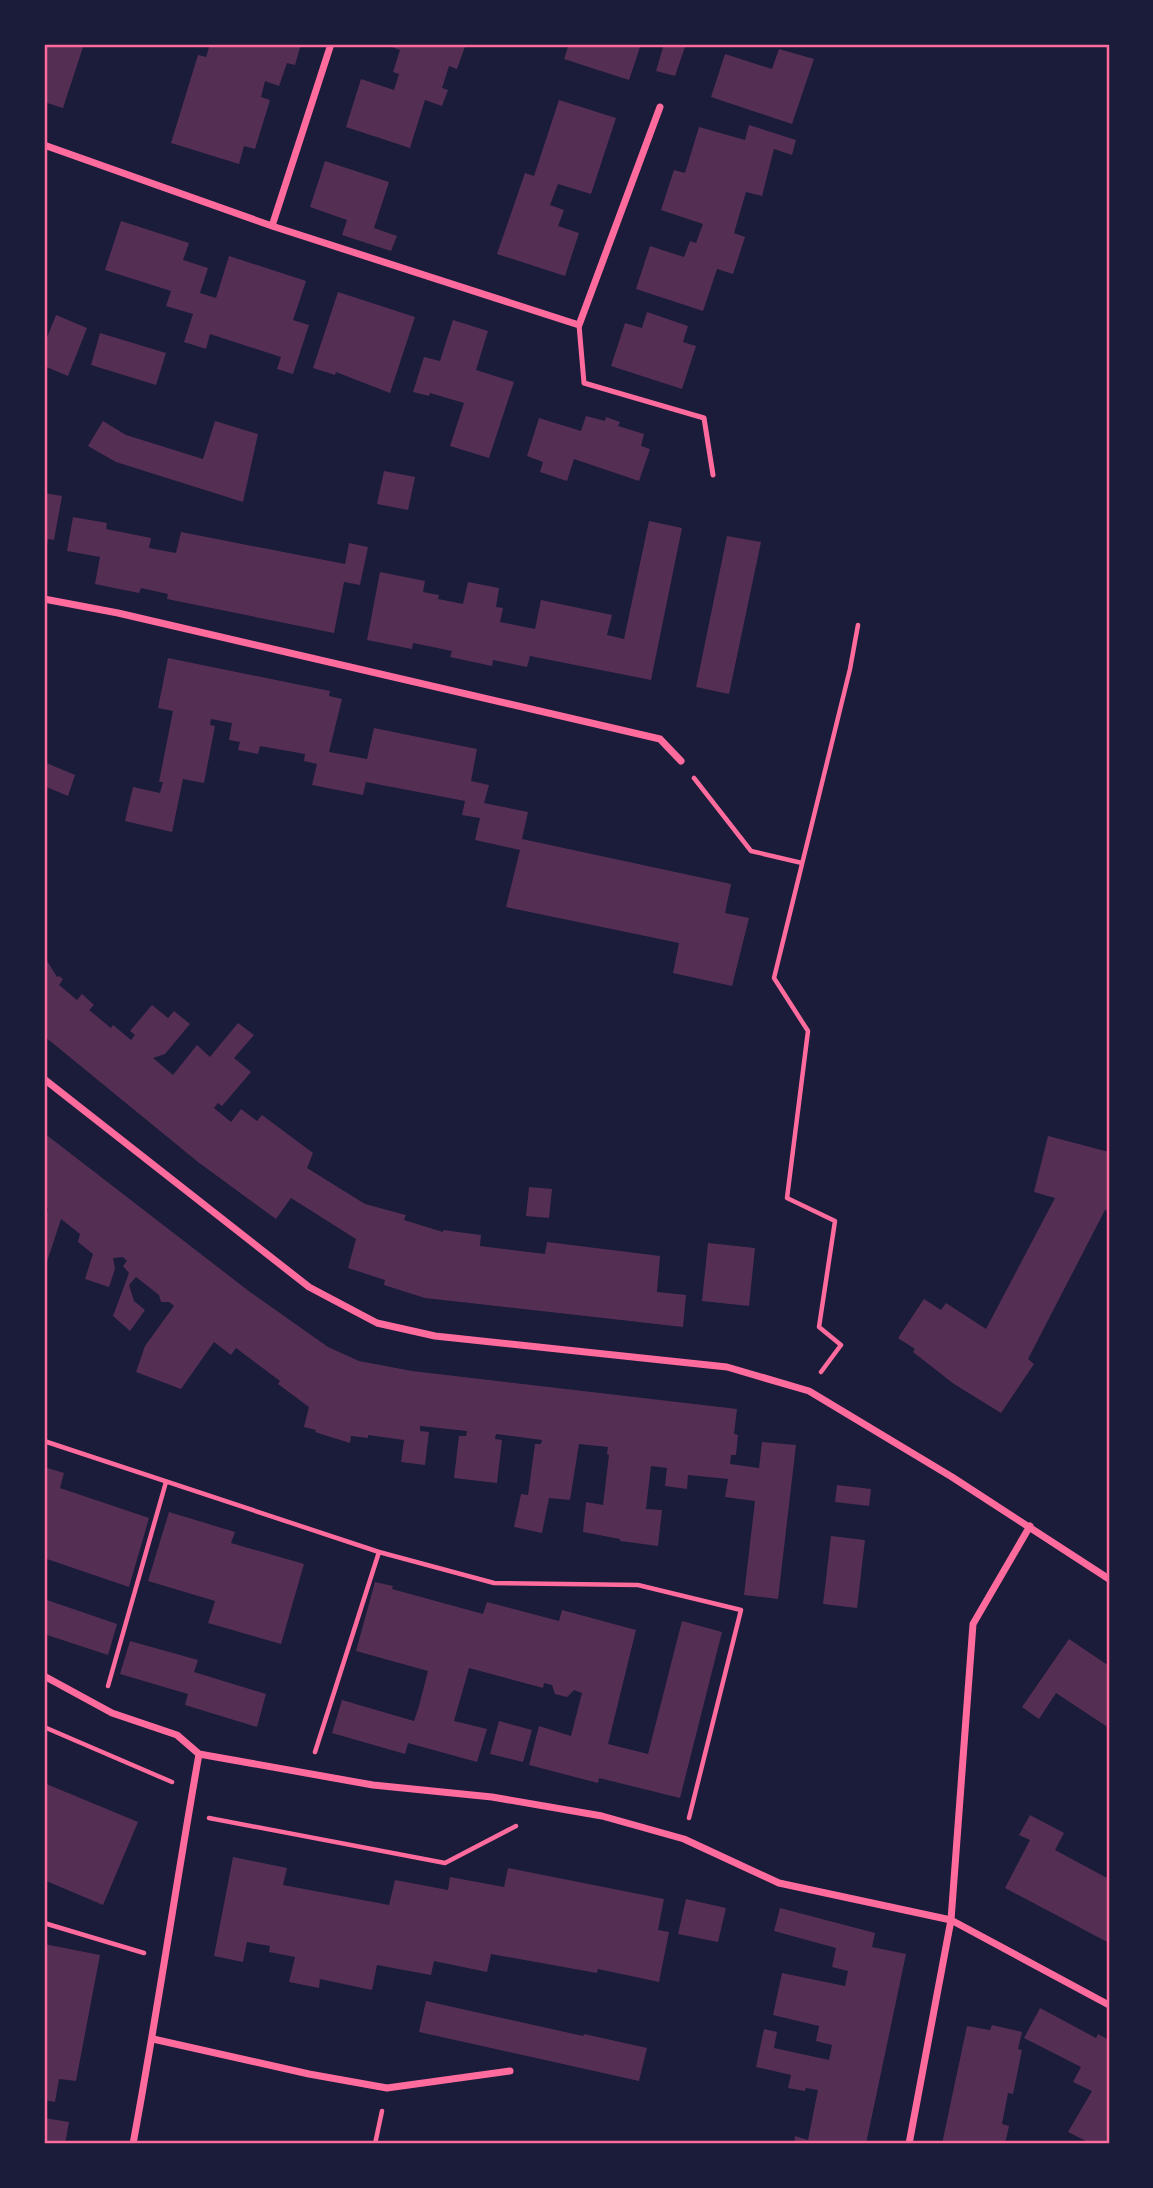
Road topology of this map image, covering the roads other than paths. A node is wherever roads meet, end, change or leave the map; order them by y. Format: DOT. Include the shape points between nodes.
graph roads {
  1 [pos="331,44"];
  2 [pos="660,107"];
  3 [pos="44,145"];
  4 [pos="272,226"];
  5 [pos="579,325"];
  6 [pos="713,475"];
  7 [pos="44,599"];
  8 [pos="681,761"];
  9 [pos="44,1079"];
  10 [pos="1030,1526"];
  11 [pos="1109,1579"];
  12 [pos="44,1676"];
  13 [pos="199,1754"];
  14 [pos="951,1920"];
  15 [pos="1109,2005"];
  16 [pos="153,2039"];
  17 [pos="510,2071"];
  18 [pos="133,2144"];
  19 [pos="909,2144"];
  1 -- 4 [label="street"];
  2 -- 5 [label="street"];
  3 -- 4 [label="street"];
  4 -- 5 [label="street"];
  5 -- 6 [label="lane" via="584,383 704,418"];
  7 -- 8 [label="street" via="660,738"];
  9 -- 10 [label="street" via="309,1287 377,1324 435,1336 727,1367 809,1391"];
  10 -- 11 [label="street"];
  10 -- 14 [label="street" via="973,1624"];
  12 -- 13 [label="street" via="112,1713 177,1735"];
  13 -- 14 [label="street" via="601,1816 684,1839 779,1883"];
  13 -- 16 [label="street"];
  14 -- 15 [label="street"];
  14 -- 19 [label="street"];
  16 -- 17 [label="street" via="387,2088"];
  16 -- 18 [label="street"];
}
